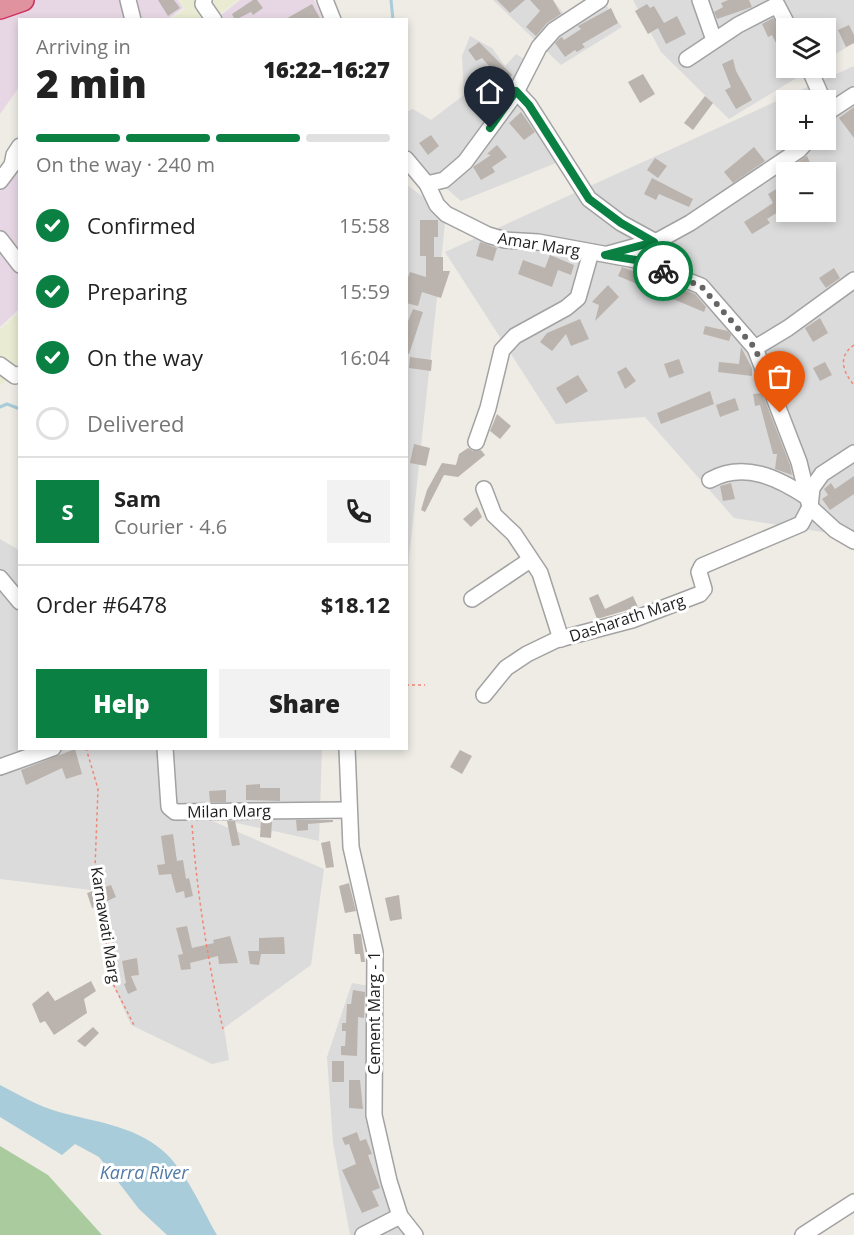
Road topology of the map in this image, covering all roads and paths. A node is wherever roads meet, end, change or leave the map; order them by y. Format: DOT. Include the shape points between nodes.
graph roads {
  1 [pos="23,0"];
  2 [pos="128,0"];
  3 [pos="204,0"];
  4 [pos="324,0"];
  5 [pos="600,0"];
  6 [pos="700,0"];
  7 [pos="0,8"];
  8 [pos="132,18"];
  9 [pos="213,18"];
  10 [pos="332,18"];
  11 [pos="784,18"];
  12 [pos="714,40"];
  13 [pos="687,59"];
  14 [pos="516,91"];
  15 [pos="854,95"];
  16 [pos="836,103"];
  17 [pos="18,150"];
  18 [pos="799,150"];
  19 [pos="408,161"];
  20 [pos="15,170"];
  21 [pos="0,181"];
  22 [pos="428,184"];
  23 [pos="0,238"];
  24 [pos="654,242"];
  25 [pos="598,253"];
  26 [pos="18,262"];
  27 [pos="854,280"];
  28 [pos="854,345"];
  29 [pos="755,348"];
  30 [pos="0,365"];
  31 [pos="18,375"];
  32 [pos="854,384"];
  33 [pos="476,442"];
  34 [pos="854,453"];
  35 [pos="710,480"];
  36 [pos="484,489"];
  37 [pos="809,502"];
  38 [pos="853,540"];
  39 [pos="530,560"];
  40 [pos="0,578"];
  41 [pos="472,599"];
  42 [pos="18,600"];
  43 [pos="561,639"];
  44 [pos="408,685"];
  45 [pos="425,685"];
  46 [pos="484,695"];
  47 [pos="47,750"];
  48 [pos="87,750"];
  49 [pos="165,750"];
  50 [pos="347,750"];
  51 [pos="0,767"];
  52 [pos="349,810"];
  53 [pos="191,812"];
  54 [pos="135,1027"];
  55 [pos="224,1029"];
  56 [pos="854,1202"];
  57 [pos="400,1216"];
  58 [pos="363,1235"];
  59 [pos="415,1235"];
  60 [pos="803,1235"];
  1 -- 7 [label="highway"];
  2 -- 8 [label="street"];
  3 -- 9 [label="street"];
  4 -- 10 [label="street"];
  5 -- 14 [label="street" via="546,38"];
  6 -- 12 [label="street"];
  11 -- 12 [label="street" via="777,5"];
  12 -- 13 [label="street"];
  14 -- 22 [label="street" via="465,162 444,180"];
  14 -- 24 [label="street" via="589,199"];
  15 -- 16 [label="street"];
  17 -- 20 [label="street" via="14,155"];
  18 -- 24 [label="street" via="690,223"];
  19 -- 22 [label="street, Amar Marg"];
  20 -- 21 [label="street"];
  22 -- 25 [label="street, Amar Marg" via="437,205 446,214 488,235"];
  23 -- 26 [label="street"];
  24 -- 25 [label="street"];
  25 -- 29 [label="street, Amar Marg" via="636,260 701,286"];
  25 -- 33 [label="street" via="578,298 515,336 502,350"];
  27 -- 29 [label="street"];
  28 -- 32 [label="path" via="842,360"];
  29 -- 37 [label="street, Amar Marg" via="800,462"];
  30 -- 31 [label="street"];
  34 -- 37 [label="street, Dasharath Marg" via="822,474 812,488"];
  35 -- 37 [label="street" via="719,475 752,471 792,487"];
  36 -- 39 [label="street" via="494,515 514,534"];
  37 -- 38 [label="street" via="835,530"];
  37 -- 43 [label="street, Dasharath Marg" via="801,524 702,566 699,572 704,589 700,594 632,620"];
  39 -- 41 [label="street"];
  39 -- 43 [label="street" via="540,573"];
  40 -- 42 [label="street"];
  43 -- 46 [label="street, Dasharath Marg" via="506,668"];
  44 -- 45 [label="path"];
  47 -- 51 [label="street"];
  48 -- 54 [label="path, Karnawati Marg" via="98,789 94,868 112,982"];
  49 -- 53 [label="street, Milan Marg" via="170,807 175,812"];
  50 -- 52 [label="street, Cement Marg - 1"];
  52 -- 53 [label="street, Milan Marg"];
  52 -- 57 [label="street, Cement Marg - 1" via="351,847 375,952 374,1115"];
  53 -- 55 [label="path" via="197,881"];
  56 -- 60 [label="street"];
  57 -- 58 [label="street"];
  57 -- 59 [label="street, Cement Marg - 1"];
}
